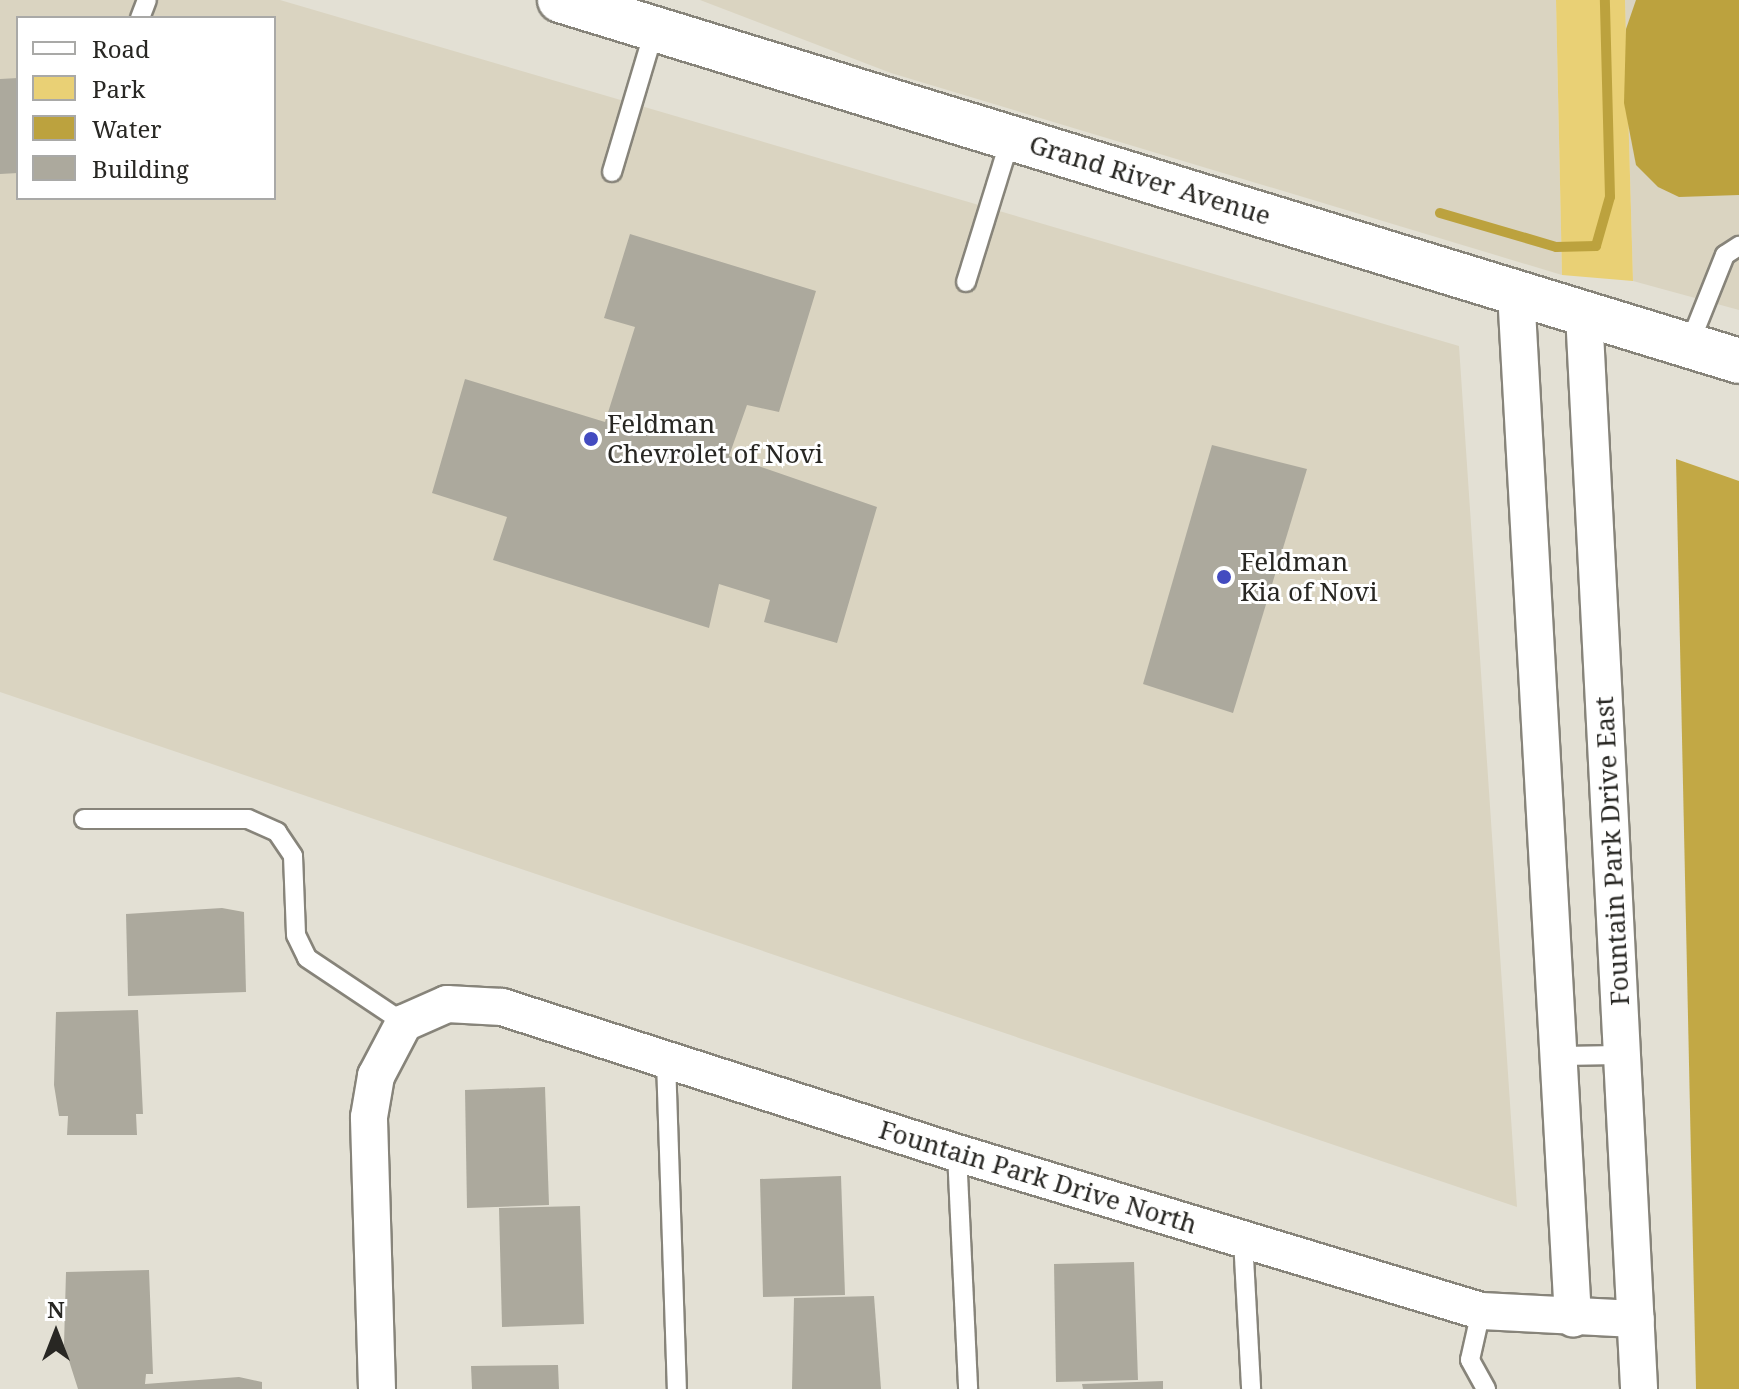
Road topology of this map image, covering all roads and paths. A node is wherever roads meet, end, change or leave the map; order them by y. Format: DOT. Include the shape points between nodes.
graph roads {
  1 [pos="560,0"];
  2 [pos="655,28"];
  3 [pos="1011,137"];
  4 [pos="612,172"];
  5 [pos="1739,246"];
  6 [pos="966,282"];
  7 [pos="1516,292"];
  8 [pos="1584,313"];
  9 [pos="1688,345"];
  10 [pos="1739,361"];
  11 [pos="84,819"];
  12 [pos="404,1023"];
  13 [pos="1622,1055"];
  14 [pos="1558,1056"];
  15 [pos="666,1061"];
  16 [pos="957,1153"];
  17 [pos="1243,1239"];
  18 [pos="1481,1311"];
  19 [pos="1573,1318"];
  20 [pos="1636,1319"];
  21 [pos="377,1389"];
  22 [pos="677,1389"];
  23 [pos="968,1389"];
  24 [pos="1251,1389"];
  25 [pos="1486,1389"];
  26 [pos="1639,1389"];
  1 -- 2 [label="main road, Grand River Avenue"];
  2 -- 3 [label="main road, Grand River Avenue"];
  2 -- 4 [label="lane"];
  3 -- 6 [label="lane"];
  3 -- 7 [label="main road, Grand River Avenue"];
  5 -- 9 [label="lane" via="1725,255"];
  7 -- 8 [label="main road, Grand River Avenue"];
  7 -- 14 [label="street"];
  8 -- 9 [label="main road, Grand River Avenue"];
  8 -- 13 [label="street, Fountain Park Drive East"];
  9 -- 10 [label="main road, Grand River Avenue"];
  11 -- 12 [label="lane" via="248,819 277,832 293,856 296,935 307,958"];
  12 -- 15 [label="street, Fountain Park Drive North" via="447,1004 502,1007"];
  12 -- 21 [label="street" via="376,1076 369,1117"];
  13 -- 14 [label="lane"];
  13 -- 20 [label="street, Fountain Park Drive East"];
  14 -- 19 [label="street"];
  15 -- 16 [label="street, Fountain Park Drive North"];
  15 -- 22 [label="lane"];
  16 -- 17 [label="street, Fountain Park Drive North"];
  16 -- 23 [label="lane"];
  17 -- 18 [label="street, Fountain Park Drive North"];
  17 -- 24 [label="lane"];
  18 -- 19 [label="street, Fountain Park Drive North"];
  18 -- 25 [label="lane" via="1470,1360"];
  19 -- 20 [label="street, Fountain Park Drive North"];
  20 -- 26 [label="street, Fountain Park Drive East"];
}
